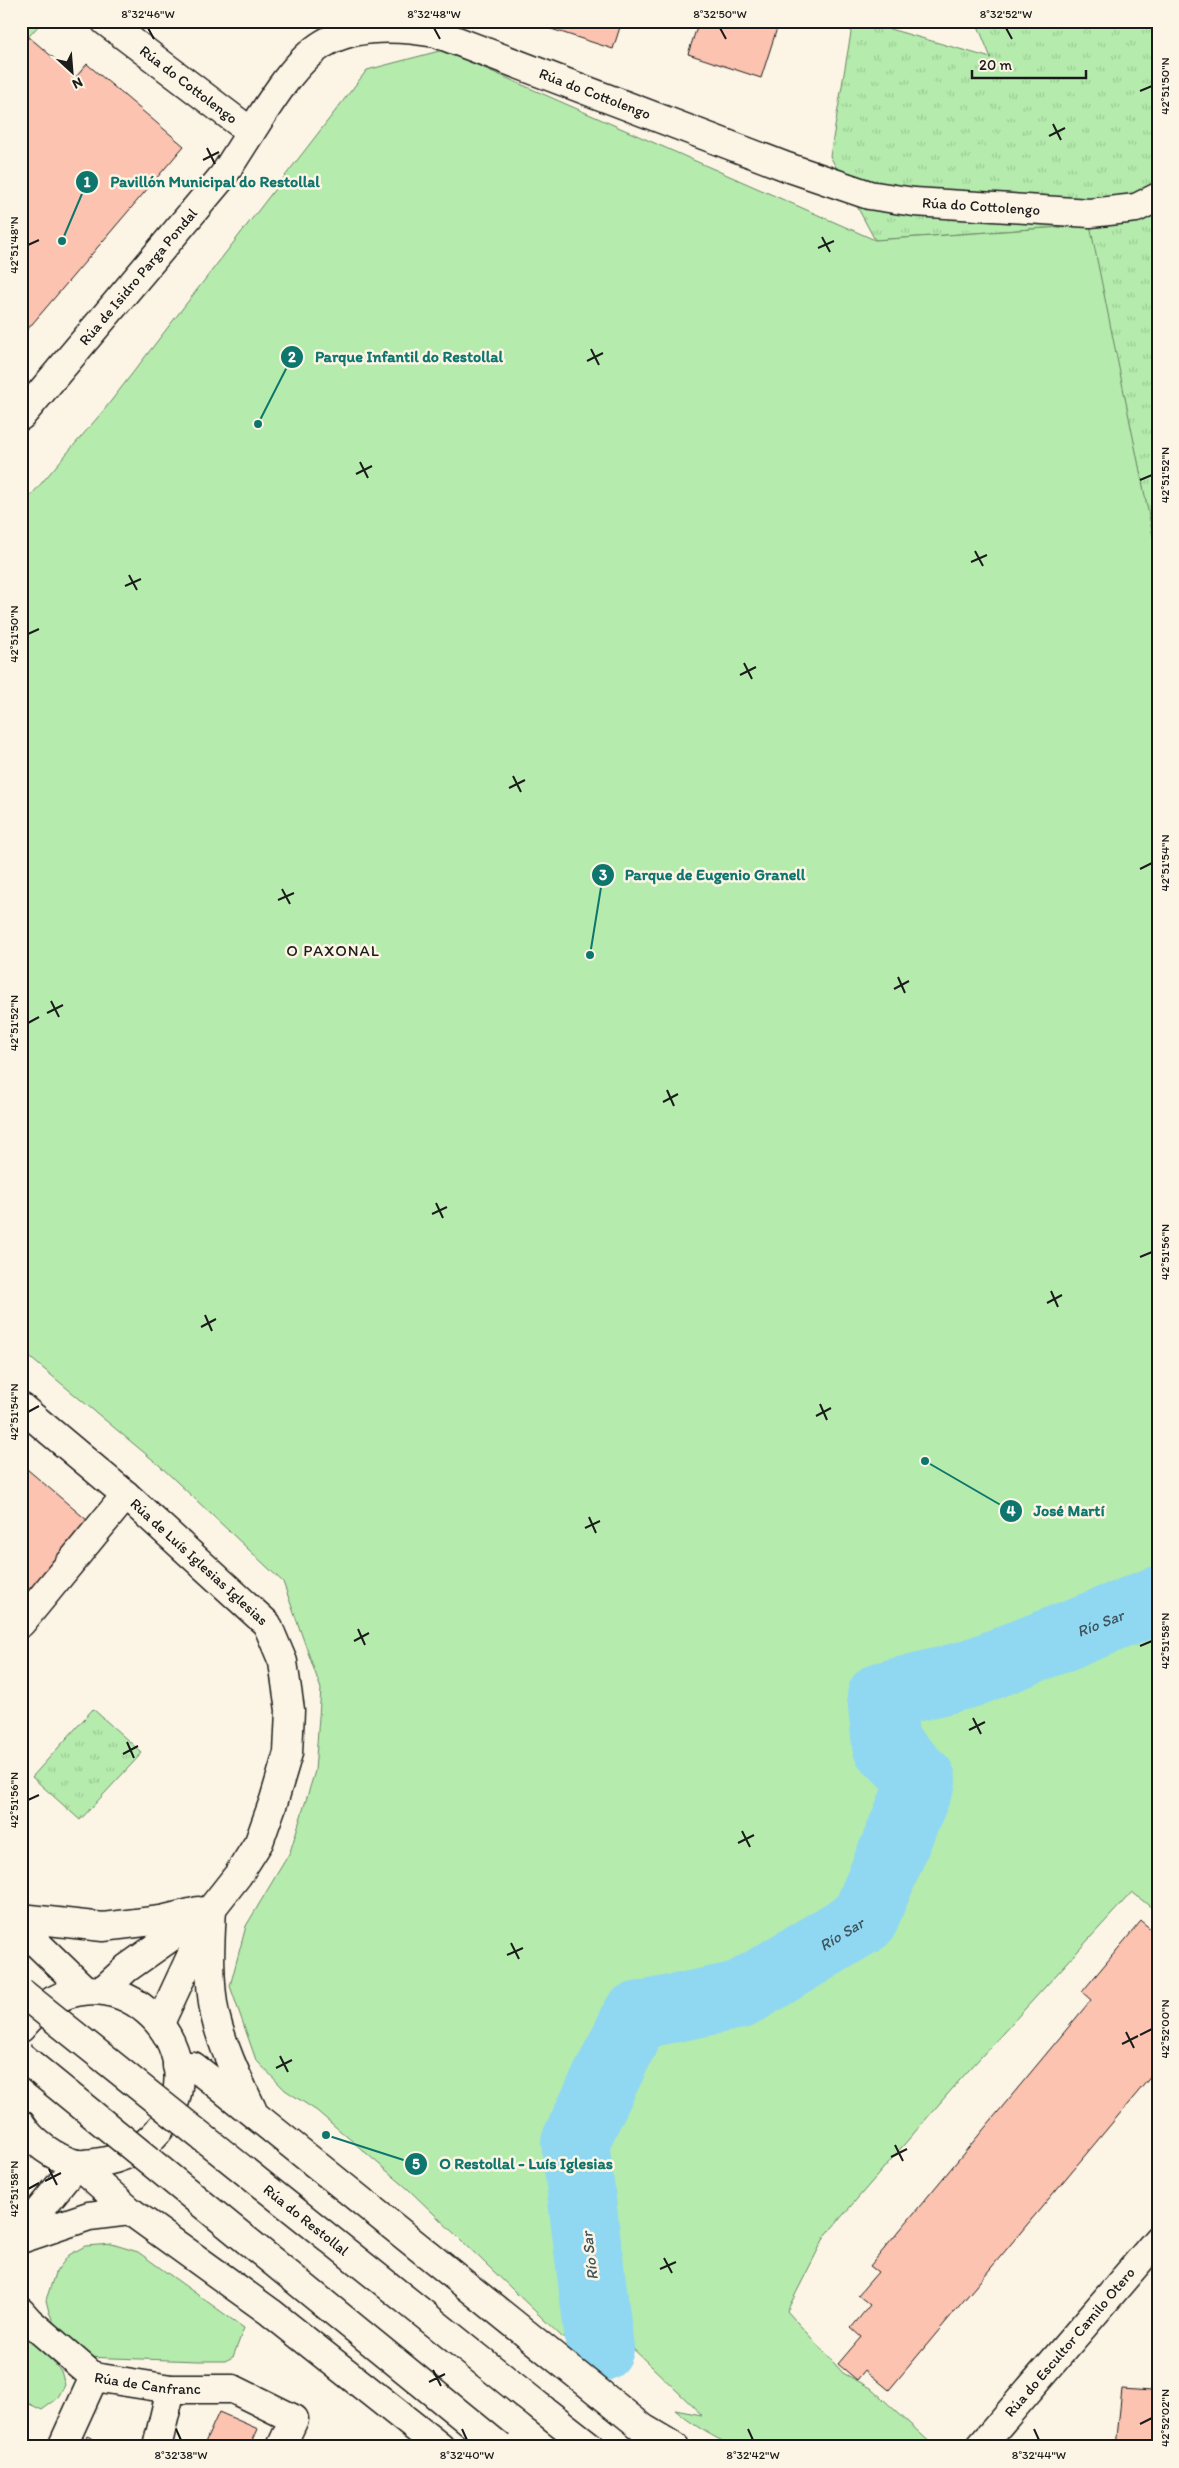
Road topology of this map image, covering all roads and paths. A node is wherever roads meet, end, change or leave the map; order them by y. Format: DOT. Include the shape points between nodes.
graph roads {
  1 [pos="105,21"];
  2 [pos="251,132"];
  3 [pos="1158,198"];
  4 [pos="21,416"];
  5 [pos="21,1406"];
  6 [pos="126,1495"];
  7 [pos="21,1623"];
  8 [pos="212,1908"];
  9 [pos="21,1918"];
  10 [pos="21,1928"];
  11 [pos="94,1990"];
  12 [pos="21,1992"];
  13 [pos="160,2023"];
  14 [pos="21,2028"];
  15 [pos="21,2056"];
  16 [pos="177,2066"];
  17 [pos="254,2112"];
  18 [pos="23,2134"];
  19 [pos="77,2164"];
  20 [pos="130,2212"];
  21 [pos="21,2233"];
  22 [pos="21,2239"];
  23 [pos="1158,2239"];
  24 [pos="21,2312"];
  25 [pos="94,2377"];
  26 [pos="172,2390"];
  27 [pos="62,2447"];
  28 [pos="157,2447"];
  29 [pos="281,2447"];
  30 [pos="440,2447"];
  31 [pos="500,2447"];
  32 [pos="591,2447"];
  33 [pos="675,2447"];
  34 [pos="980,2447"];
  1 -- 2 [label="street, Rúa do Cottolengo"];
  2 -- 3 [label="street, Rúa do Cottolengo" via="307,56 324,43 344,34 414,29 436,33 869,195 914,202 1090,213 1136,208"];
  2 -- 4 [label="street, Rúa de Isidro Parga Pondal" via="223,176"];
  5 -- 6 [label="street, Rúa de Luís Iglesias Iglesias"];
  6 -- 7 [label="street, Rúa de Luís Iglesias Iglesias"];
  6 -- 8 [label="street, Rúa de Luís Iglesias Iglesias" via="267,1624 283,1662 290,1710 288,1753 259,1842"];
  8 -- 9 [label="street" via="161,1920 103,1927"];
  8 -- 11 [label="street, Rúa de Luís Iglesias Iglesias"];
  8 -- 13 [label="street, Rúa de Luís Iglesias Iglesias"];
  8 -- 17 [label="street" via="210,1967 216,2015 231,2061"];
  10 -- 11 [label="street"];
  11 -- 13 [label="street" via="135,2001"];
  11 -- 14 [label="street" via="58,1997 35,2011"];
  12 -- 32 [label="street, Rúa do Restollal, bridge"];
  13 -- 16 [label="street" via="171,2043"];
  15 -- 31 [label="street, bridge"];
  16 -- 17 [label="street" via="192,2066"];
  16 -- 19 [label="street" via="177,2094 167,2119 149,2141 126,2155"];
  17 -- 33 [label="street" via="643,2428"];
  18 -- 19 [label="street"];
  19 -- 20 [label="street"];
  19 -- 21 [label="street"];
  20 -- 22 [label="street" via="90,2216"];
  20 -- 30 [label="street" via="270,2312"];
  23 -- 34 [label="street, Rúa do Escultor Camilo Otero"];
  24 -- 25 [label="street, Rúa de Canfranc"];
  25 -- 26 [label="street, Rúa de Canfranc"];
  25 -- 27 [label="street"];
  26 -- 28 [label="street"];
  26 -- 29 [label="street, Rúa de Canfranc" via="233,2389 294,2419"];
}
